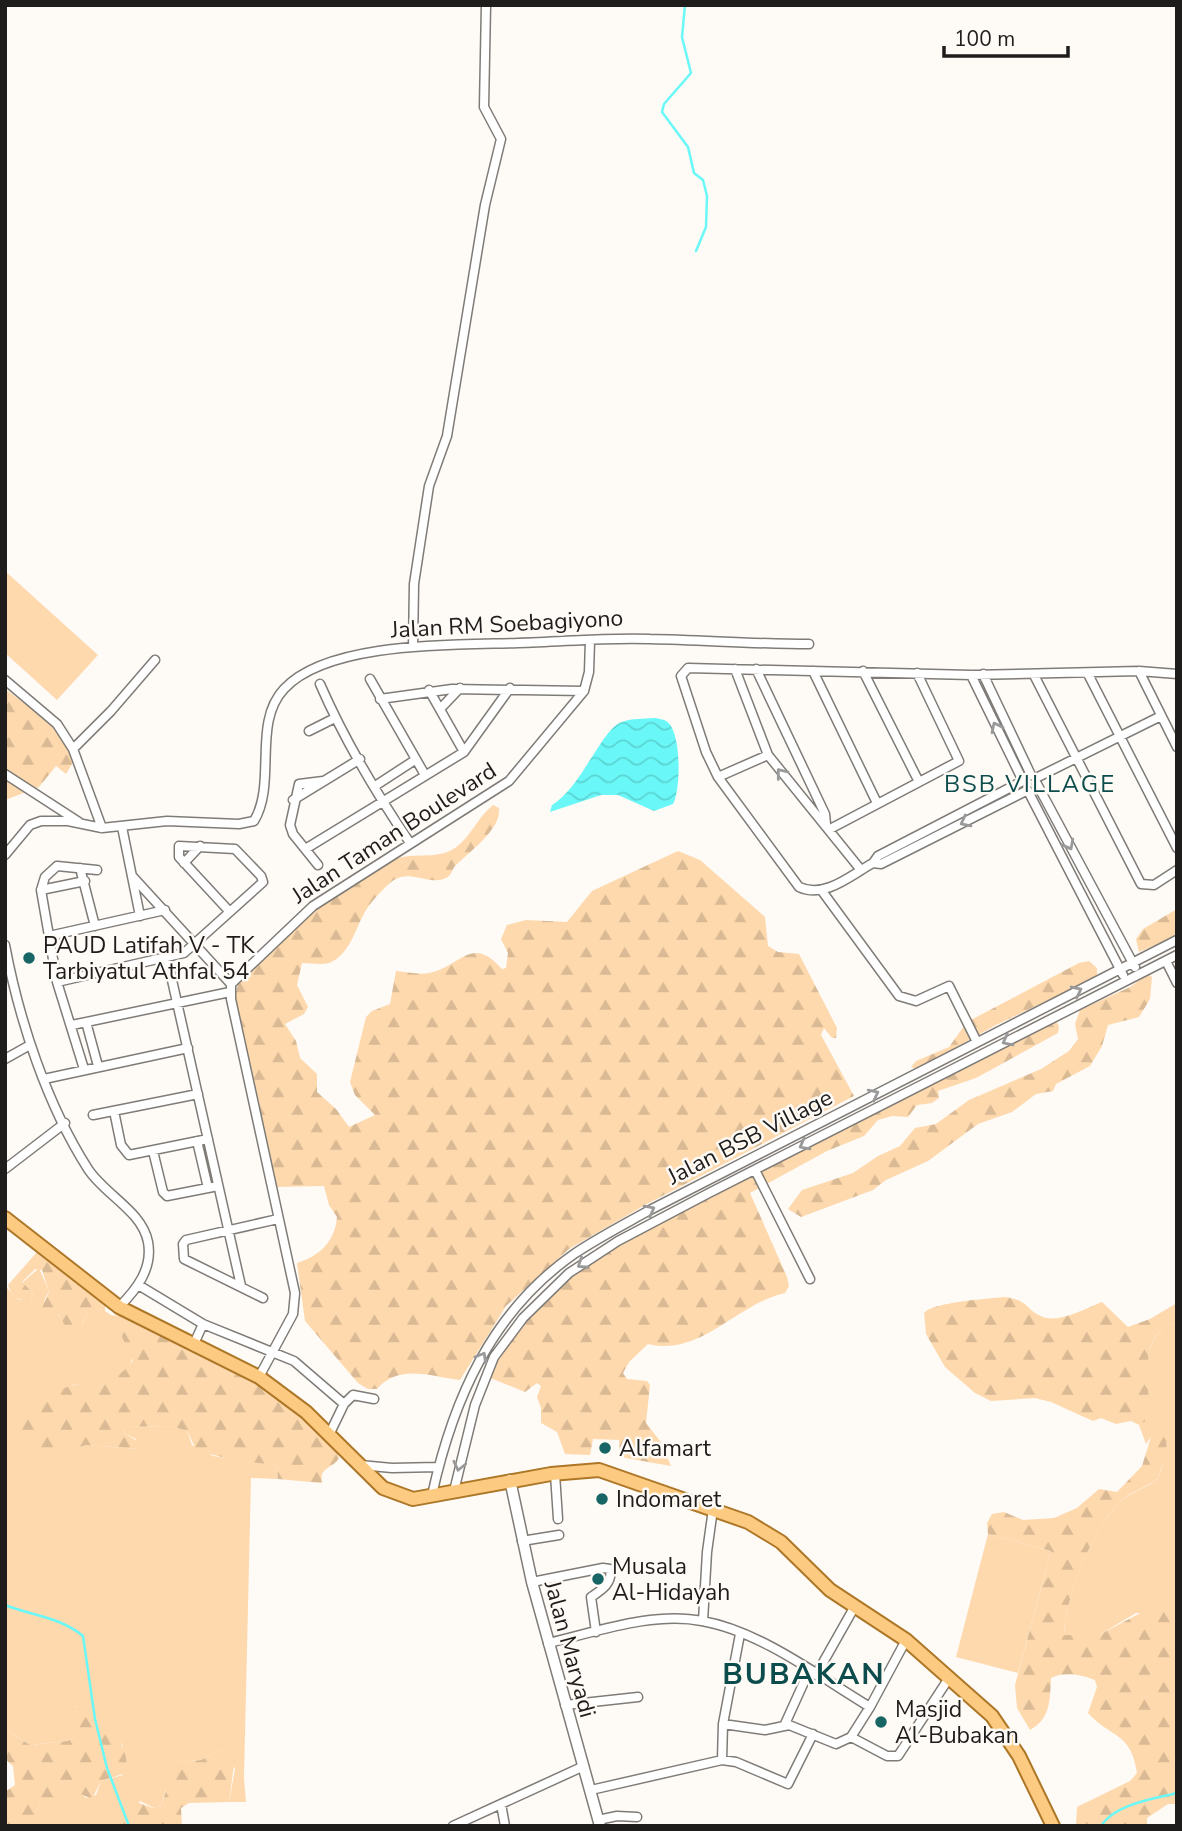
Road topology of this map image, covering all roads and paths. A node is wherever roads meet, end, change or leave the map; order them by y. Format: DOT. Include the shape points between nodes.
graph roads {
  1 [pos="486,5"];
  2 [pos="590,641"];
  3 [pos="809,644"];
  4 [pos="413,647"];
  5 [pos="155,660"];
  6 [pos="735,669"];
  7 [pos="756,669"];
  8 [pos="813,671"];
  9 [pos="863,671"];
  10 [pos="1139,671"];
  11 [pos="917,673"];
  12 [pos="983,674"];
  13 [pos="1088,674"];
  14 [pos="1177,674"];
  15 [pos="971,675"];
  16 [pos="1034,675"];
  17 [pos="370,679"];
  18 [pos="5,680"];
  19 [pos="320,684"];
  20 [pos="460,688"];
  21 [pos="510,688"];
  22 [pos="429,690"];
  23 [pos="584,691"];
  24 [pos="380,699"];
  25 [pos="440,709"];
  26 [pos="1161,716"];
  27 [pos="335,718"];
  28 [pos="309,731"];
  29 [pos="1118,737"];
  30 [pos="1177,747"];
  31 [pos="73,749"];
  32 [pos="464,752"];
  33 [pos="768,755"];
  34 [pos="359,759"];
  35 [pos="1076,759"];
  36 [pos="415,760"];
  37 [pos="5,774"];
  38 [pos="425,775"];
  39 [pos="718,777"];
  40 [pos="919,782"];
  41 [pos="1029,783"];
  42 [pos="375,786"];
  43 [pos="382,801"];
  44 [pos="877,803"];
  45 [pos="84,825"];
  46 [pos="122,827"];
  47 [pos="828,827"];
  48 [pos="102,828"];
  49 [pos="410,843"];
  50 [pos="200,846"];
  51 [pos="307,848"];
  52 [pos="1177,848"];
  53 [pos="5,855"];
  54 [pos="184,863"];
  55 [pos="318,865"];
  56 [pos="80,868"];
  57 [pos="97,870"];
  58 [pos="860,870"];
  59 [pos="1177,870"];
  60 [pos="134,877"];
  61 [pos="85,881"];
  62 [pos="41,890"];
  63 [pos="822,891"];
  64 [pos="164,911"];
  65 [pos="229,911"];
  66 [pos="140,916"];
  67 [pos="95,926"];
  68 [pos="49,936"];
  69 [pos="1177,940"];
  70 [pos="195,943"];
  71 [pos="5,945"];
  72 [pos="1123,945"];
  73 [pos="1111,952"];
  74 [pos="1177,955"];
  75 [pos="167,958"];
  76 [pos="1166,961"];
  77 [pos="1133,964"];
  78 [pos="1120,970"];
  79 [pos="1139,974"];
  80 [pos="1126,981"];
  81 [pos="57,982"];
  82 [pos="1177,984"];
  83 [pos="231,988"];
  84 [pos="178,1003"];
  85 [pos="86,1022"];
  86 [pos="72,1025"];
  87 [pos="977,1042"];
  88 [pos="30,1045"];
  89 [pos="188,1048"];
  90 [pos="5,1059"];
  91 [pos="98,1066"];
  92 [pos="84,1069"];
  93 [pos="44,1079"];
  94 [pos="198,1094"];
  95 [pos="114,1111"];
  96 [pos="93,1115"];
  97 [pos="65,1123"];
  98 [pos="208,1139"];
  99 [pos="197,1141"];
  100 [pos="153,1151"];
  101 [pos="5,1169"];
  102 [pos="755,1170"];
  103 [pos="219,1186"];
  104 [pos="208,1188"];
  105 [pos="5,1218"];
  106 [pos="278,1219"];
  107 [pos="228,1231"];
  108 [pos="810,1279"];
  109 [pos="140,1286"];
  110 [pos="241,1286"];
  111 [pos="262,1298"];
  112 [pos="119,1307"];
  113 [pos="204,1324"];
  114 [pos="193,1346"];
  115 [pos="273,1351"];
  116 [pos="259,1377"];
  117 [pos="374,1399"];
  118 [pos="344,1405"];
  119 [pos="328,1435"];
  120 [pos="357,1465"];
  121 [pos="438,1467"];
  122 [pos="555,1474"];
  123 [pos="510,1480"];
  124 [pos="454,1491"];
  125 [pos="432,1495"];
  126 [pos="713,1509"];
  127 [pos="558,1519"];
  128 [pos="559,1535"];
  129 [pos="522,1541"];
  130 [pos="532,1582"];
  131 [pos="855,1606"];
  132 [pos="703,1620"];
  133 [pos="597,1632"];
  134 [pos="740,1634"];
  135 [pos="906,1640"];
  136 [pos="548,1643"];
  137 [pos="812,1673"];
  138 [pos="949,1678"];
  139 [pos="638,1697"];
  140 [pos="565,1705"];
  141 [pos="870,1707"];
  142 [pos="723,1724"];
  143 [pos="785,1724"];
  144 [pos="813,1734"];
  145 [pos="851,1737"];
  146 [pos="722,1760"];
  147 [pos="584,1766"];
  148 [pos="591,1790"];
  149 [pos="501,1804"];
  150 [pos="638,1817"];
  151 [pos="599,1823"];
  152 [pos="453,1826"];
  153 [pos="505,1826"];
  154 [pos="1053,1826"];
  1 -- 4 [label="street" via="484,107 501,139 485,205 447,436 429,486 414,584"];
  2 -- 3 [label="street, Jalan RM Soebagiyono"];
  2 -- 4 [label="street, Jalan RM Soebagiyono"];
  2 -- 23 [label="street"];
  4 -- 46 [label="street, Jalan RM Soebagiyono" via="371,652 320,666 282,690 272,710 260,808 254,821 167,821"];
  5 -- 31 [label="street"];
  6 -- 7 [label="street"];
  6 -- 33 [label="street"];
  6 -- 39 [label="street" via="688,668 681,676"];
  7 -- 8 [label="street"];
  7 -- 47 [label="street"];
  8 -- 9 [label="street"];
  8 -- 44 [label="street"];
  9 -- 11 [label="street"];
  9 -- 40 [label="street"];
  10 -- 13 [label="street"];
  10 -- 14 [label="street"];
  10 -- 26 [label="street"];
  11 -- 15 [label="street"];
  11 -- 40 [label="street" via="959,761"];
  12 -- 15 [label="street"];
  12 -- 16 [label="street"];
  12 -- 41 [label="street"];
  13 -- 16 [label="street"];
  13 -- 29 [label="street"];
  41 -- 15 [label="street, one-way"];
  16 -- 35 [label="street"];
  17 -- 24 [label="street"];
  18 -- 31 [label="street" via="57,724"];
  19 -- 27 [label="street"];
  20 -- 21 [label="street"];
  20 -- 22 [label="street"];
  20 -- 25 [label="street"];
  21 -- 23 [label="street"];
  21 -- 32 [label="street"];
  22 -- 24 [label="street"];
  22 -- 25 [label="street"];
  23 -- 49 [label="street, Jalan Taman Boulevard" via="509,782"];
  24 -- 36 [label="street"];
  25 -- 32 [label="street"];
  26 -- 29 [label="street"];
  26 -- 30 [label="street"];
  27 -- 28 [label="street"];
  27 -- 34 [label="street"];
  29 -- 35 [label="street"];
  29 -- 52 [label="street"];
  31 -- 48 [label="street"];
  32 -- 38 [label="street"];
  33 -- 39 [label="street"];
  47 -- 33 [label="street, one-way"];
  34 -- 42 [label="street"];
  34 -- 51 [label="street" via="293,800 290,825"];
  35 -- 41 [label="street"];
  35 -- 59 [label="street" via="1141,884 1154,885"];
  36 -- 38 [label="street"];
  36 -- 42 [label="street"];
  37 -- 45 [label="street"];
  38 -- 43 [label="street"];
  39 -- 63 [label="street" via="799,887"];
  40 -- 44 [label="street"];
  41 -- 58 [label="street" via="878,856"];
  41 -- 72 [label="street, one-way"];
  41 -- 73 [label="street"];
  42 -- 43 [label="street"];
  43 -- 49 [label="street"];
  43 -- 51 [label="street"];
  44 -- 47 [label="street"];
  45 -- 48 [label="street, Jalan RM Soebagiyono"];
  45 -- 53 [label="street, Jalan RM Soebagiyono" via="41,821 30,825"];
  46 -- 48 [label="street, Jalan RM Soebagiyono"];
  46 -- 60 [label="street"];
  47 -- 58 [label="street"];
  49 -- 83 [label="street, Jalan Taman Boulevard" via="313,906"];
  50 -- 54 [label="street"];
  50 -- 54 [label="street" via="178,847"];
  50 -- 65 [label="street" via="235,849 263,880"];
  51 -- 55 [label="street"];
  54 -- 65 [label="street"];
  56 -- 57 [label="street"];
  56 -- 61 [label="street"];
  56 -- 62 [label="street" via="52,868"];
  58 -- 63 [label="street"];
  60 -- 64 [label="street"];
  60 -- 66 [label="street"];
  61 -- 62 [label="street"];
  61 -- 67 [label="street"];
  62 -- 68 [label="street"];
  63 -- 87 [label="street" via="899,996 916,1001 949,986"];
  64 -- 66 [label="street"];
  64 -- 70 [label="street"];
  65 -- 70 [label="street"];
  66 -- 67 [label="street"];
  67 -- 68 [label="street"];
  68 -- 81 [label="street"];
  69 -- 77 [label="street, Jalan BSB Village"];
  70 -- 75 [label="street" via="184,953"];
  70 -- 83 [label="street"];
  71 -- 88 [label="street"];
  72 -- 73 [label="street"];
  72 -- 77 [label="street"];
  73 -- 78 [label="street"];
  74 -- 76 [label="street"];
  75 -- 81 [label="street"];
  75 -- 84 [label="street"];
  76 -- 79 [label="street"];
  76 -- 82 [label="street"];
  77 -- 78 [label="street, Jalan BSB Village"];
  77 -- 79 [label="street"];
  78 -- 80 [label="street"];
  87 -- 78 [label="street, Jalan BSB Village, one-way"];
  79 -- 80 [label="street"];
  80 -- 102 [label="street, one-way"];
  81 -- 86 [label="street"];
  83 -- 84 [label="street"];
  83 -- 106 [label="street"];
  84 -- 85 [label="street"];
  84 -- 89 [label="street"];
  85 -- 86 [label="street"];
  85 -- 91 [label="street"];
  86 -- 92 [label="street"];
  121 -- 87 [label="street, Jalan BSB Village, one-way" via="462,1392 498,1328 573,1255 648,1211"];
  88 -- 90 [label="street"];
  88 -- 93 [label="street"];
  89 -- 91 [label="street"];
  89 -- 94 [label="street"];
  91 -- 92 [label="street"];
  92 -- 93 [label="street"];
  93 -- 97 [label="street"];
  94 -- 95 [label="street"];
  94 -- 98 [label="street"];
  95 -- 96 [label="street"];
  95 -- 100 [label="street" via="123,1150 134,1155"];
  97 -- 101 [label="street"];
  97 -- 109 [label="street" via="96,1181 136,1218 146,1235 148,1260"];
  98 -- 99 [label="street"];
  98 -- 103 [label="street"];
  99 -- 100 [label="street"];
  99 -- 104 [label="street"];
  100 -- 104 [label="street" via="164,1194"];
  102 -- 108 [label="street"];
  102 -- 124 [label="street, one-way" via="618,1241 569,1273 523,1318 494,1357 481,1388"];
  103 -- 104 [label="street"];
  103 -- 107 [label="street"];
  105 -- 112 [label="main road"];
  106 -- 107 [label="street"];
  106 -- 115 [label="street" via="295,1298 293,1314"];
  107 -- 110 [label="street"];
  107 -- 110 [label="street" via="186,1240 182,1254"];
  109 -- 112 [label="street"];
  109 -- 113 [label="street"];
  110 -- 111 [label="street"];
  112 -- 114 [label="main road"];
  113 -- 114 [label="street"];
  113 -- 115 [label="street"];
  114 -- 116 [label="main road"];
  115 -- 116 [label="street"];
  115 -- 118 [label="street" via="294,1362"];
  116 -- 119 [label="main road"];
  117 -- 118 [label="street" via="353,1395"];
  118 -- 119 [label="street"];
  119 -- 120 [label="main road"];
  120 -- 121 [label="street"];
  120 -- 125 [label="main road" via="391,1493 413,1499"];
  121 -- 125 [label="street, Jalan BSB Village"];
  122 -- 123 [label="main road"];
  122 -- 126 [label="main road" via="609,1472"];
  122 -- 127 [label="street"];
  123 -- 124 [label="main road"];
  123 -- 129 [label="street, Jalan Maryadi"];
  124 -- 125 [label="main road"];
  126 -- 131 [label="main road" via="748,1522 780,1542 820,1583"];
  126 -- 132 [label="street"];
  128 -- 129 [label="street"];
  129 -- 130 [label="street, Jalan Maryadi"];
  130 -- 133 [label="street" via="610,1569 611,1577 601,1593 591,1597"];
  130 -- 136 [label="street, Jalan Maryadi"];
  131 -- 135 [label="main road"];
  131 -- 137 [label="street"];
  132 -- 133 [label="street" via="661,1620"];
  132 -- 134 [label="street"];
  133 -- 136 [label="street"];
  134 -- 137 [label="street"];
  134 -- 142 [label="street"];
  135 -- 138 [label="main road"];
  135 -- 141 [label="street"];
  136 -- 140 [label="street, Jalan Maryadi"];
  137 -- 141 [label="street"];
  137 -- 143 [label="street"];
  138 -- 145 [label="street" via="898,1756 887,1756"];
  138 -- 154 [label="main road" via="1003,1730"];
  139 -- 140 [label="street"];
  140 -- 147 [label="street, Jalan Maryadi"];
  141 -- 145 [label="street"];
  142 -- 143 [label="street" via="765,1730"];
  142 -- 146 [label="street"];
  143 -- 144 [label="street"];
  144 -- 145 [label="street" via="833,1744"];
  144 -- 146 [label="street" via="788,1784"];
  146 -- 148 [label="street"];
  147 -- 148 [label="street, Jalan Maryadi"];
  147 -- 149 [label="street"];
  148 -- 151 [label="street, Jalan Maryadi"];
  149 -- 152 [label="street"];
  149 -- 153 [label="street"];
  150 -- 151 [label="street" via="617,1816"];
}
